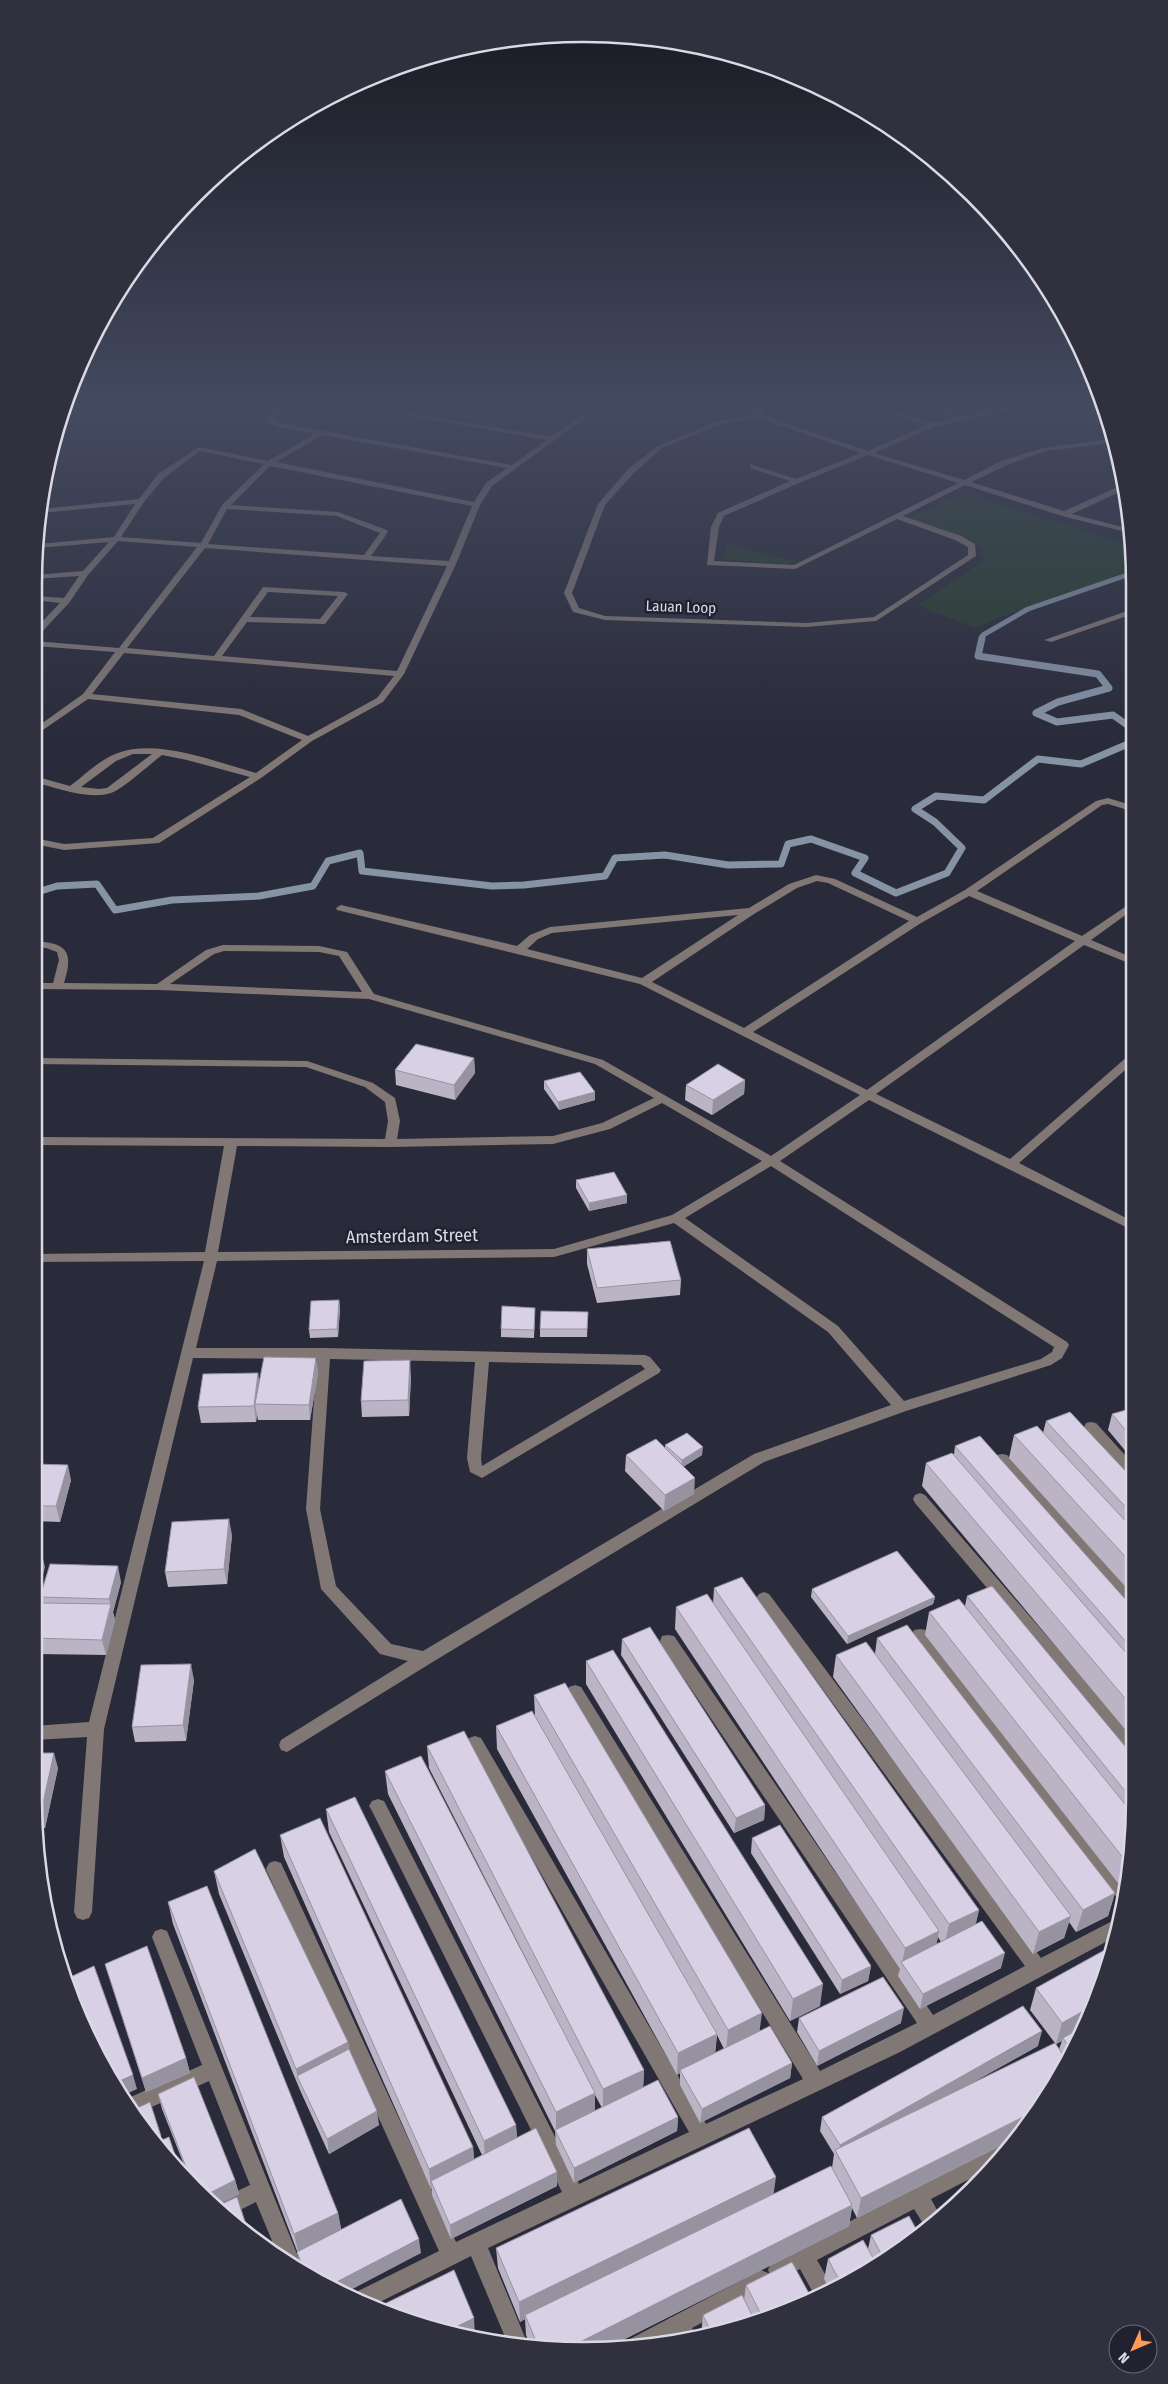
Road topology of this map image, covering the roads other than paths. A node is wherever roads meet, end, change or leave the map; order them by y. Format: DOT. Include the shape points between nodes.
graph roads {
  1 [pos="132,514"];
  2 [pos="221,514"];
  3 [pos="339,514"];
  4 [pos="472,514"];
  5 [pos="598,514"];
  6 [pos="724,514"];
  7 [pos="898,514"];
  8 [pos="1066,514"];
  9 [pos="894,516"];
  10 [pos="1122,529"];
  11 [pos="116,539"];
  12 [pos="204,544"];
  13 [pos="44,545"];
  14 [pos="367,556"];
  15 [pos="452,564"];
  16 [pos="85,573"];
  17 [pos="42,577"];
  18 [pos="42,599"];
  19 [pos="66,601"];
  20 [pos="1126,613"];
  21 [pos="1115,617"];
  22 [pos="244,619"];
  23 [pos="1126,621"];
  24 [pos="42,626"];
  25 [pos="1048,640"];
  26 [pos="42,644"];
  27 [pos="121,650"];
  28 [pos="216,659"];
  29 [pos="400,674"];
  30 [pos="86,696"];
  31 [pos="42,727"];
  32 [pos="309,738"];
  33 [pos="160,752"];
  34 [pos="258,776"];
  35 [pos="42,781"];
  36 [pos="72,789"];
  37 [pos="1126,806"];
  38 [pos="42,843"];
  39 [pos="969,892"];
  40 [pos="341,908"];
  41 [pos="1126,910"];
  42 [pos="752,911"];
  43 [pos="917,921"];
  44 [pos="1084,941"];
  45 [pos="42,944"];
  46 [pos="518,950"];
  47 [pos="1126,959"];
  48 [pos="644,982"];
  49 [pos="42,986"];
  50 [pos="57,986"];
  51 [pos="159,987"];
  52 [pos="370,996"];
  53 [pos="744,1033"];
  54 [pos="42,1061"];
  55 [pos="1126,1063"];
  56 [pos="868,1095"];
  57 [pos="664,1098"];
  58 [pos="42,1141"];
  59 [pos="231,1143"];
  60 [pos="390,1143"];
  61 [pos="771,1161"];
  62 [pos="1011,1164"];
  63 [pos="676,1218"];
  64 [pos="1126,1222"];
  65 [pos="211,1257"];
  66 [pos="42,1258"];
  67 [pos="188,1353"];
  68 [pos="324,1353"];
  69 [pos="482,1359"];
  70 [pos="901,1407"];
  71 [pos="1091,1427"];
  72 [pos="1002,1459"];
  73 [pos="1126,1465"];
  74 [pos="920,1498"];
  75 [pos="1126,1594"];
  76 [pos="764,1598"];
  77 [pos="920,1636"];
  78 [pos="668,1640"];
  79 [pos="425,1658"];
  80 [pos="575,1692"];
  81 [pos="96,1729"];
  82 [pos="42,1732"];
  83 [pos="1126,1740"];
  84 [pos="475,1743"];
  85 [pos="287,1745"];
  86 [pos="378,1806"];
  87 [pos="275,1869"];
  88 [pos="1118,1886"];
  89 [pos="83,1912"];
  90 [pos="1109,1931"];
  91 [pos="162,1937"];
  92 [pos="1038,1968"];
  93 [pos="930,2026"];
  94 [pos="215,2070"];
  95 [pos="816,2082"];
  96 [pos="137,2105"];
  97 [pos="702,2136"];
  98 [pos="991,2157"];
  99 [pos="262,2189"];
  100 [pos="575,2196"];
  101 [pos="918,2196"];
  102 [pos="226,2206"];
  103 [pos="930,2216"];
  104 [pos="476,2243"];
  105 [pos="286,2252"];
  106 [pos="451,2255"];
  107 [pos="804,2256"];
  108 [pos="821,2287"];
  109 [pos="368,2296"];
  110 [pos="683,2332"];
  111 [pos="516,2337"];
  1 -- 11 [label="street"];
  2 -- 12 [label="street"];
  3 -- 14 [label="street" via="384,532"];
  4 -- 15 [label="street"];
  5 -- 9 [label="street, Lauan Loop" via="568,593 576,610 605,618 806,625 876,619 972,556 972,546 958,538"];
  6 -- 9 [label="street" via="715,527 710,564 795,567"];
  7 -- 9 [label="street"];
  8 -- 10 [label="street"];
  11 -- 12 [label="street"];
  11 -- 13 [label="street"];
  11 -- 16 [label="street"];
  12 -- 14 [label="street"];
  12 -- 27 [label="street"];
  14 -- 15 [label="street"];
  15 -- 29 [label="street"];
  16 -- 17 [label="street"];
  16 -- 19 [label="street"];
  18 -- 19 [label="street"];
  19 -- 24 [label="street"];
  20 -- 21 [label="street"];
  21 -- 23 [label="street"];
  21 -- 25 [label="street"];
  22 -- 22 [label="street" via="266,589 344,594 322,622"];
  22 -- 28 [label="street"];
  26 -- 27 [label="street"];
  27 -- 28 [label="street"];
  27 -- 30 [label="street"];
  28 -- 29 [label="street"];
  29 -- 32 [label="street" via="380,700"];
  30 -- 31 [label="street"];
  30 -- 32 [label="street" via="241,712"];
  32 -- 34 [label="street"];
  33 -- 34 [label="street"];
  33 -- 36 [label="street" via="138,750 120,755"];
  33 -- 36 [label="street" via="110,790"];
  34 -- 38 [label="street" via="155,841 64,847"];
  35 -- 36 [label="street"];
  37 -- 39 [label="street" via="1108,801 1099,803"];
  39 -- 43 [label="street"];
  39 -- 44 [label="street"];
  40 -- 46 [label="street"];
  41 -- 44 [label="street, Amsterdam Street"];
  42 -- 43 [label="street" via="793,886 816,878 831,881"];
  42 -- 46 [label="street" via="550,930 534,937"];
  42 -- 48 [label="street"];
  43 -- 53 [label="street"];
  44 -- 47 [label="street"];
  44 -- 56 [label="street, Amsterdam Street"];
  45 -- 50 [label="street" via="51,944 62,951 66,960"];
  46 -- 48 [label="street"];
  48 -- 53 [label="street"];
  49 -- 50 [label="street"];
  50 -- 51 [label="street"];
  51 -- 52 [label="street"];
  51 -- 52 [label="street" via="210,952 223,948 320,949 343,954"];
  52 -- 57 [label="street" via="599,1062"];
  53 -- 56 [label="street"];
  54 -- 60 [label="street" via="307,1064 369,1085 391,1101 394,1121"];
  55 -- 62 [label="street"];
  56 -- 61 [label="street, Amsterdam Street"];
  56 -- 62 [label="street"];
  57 -- 60 [label="street" via="606,1126 553,1140"];
  57 -- 61 [label="street"];
  58 -- 59 [label="street"];
  59 -- 60 [label="street"];
  59 -- 65 [label="street"];
  61 -- 63 [label="street, Amsterdam Street"];
  61 -- 70 [label="street" via="1062,1345 1057,1355 1046,1362"];
  62 -- 64 [label="street"];
  63 -- 65 [label="street, Amsterdam Street" via="554,1253"];
  63 -- 70 [label="street" via="833,1329"];
  65 -- 66 [label="street, Amsterdam Street"];
  65 -- 67 [label="street"];
  67 -- 68 [label="street"];
  67 -- 81 [label="street"];
  68 -- 69 [label="street"];
  68 -- 79 [label="street" via="313,1509 329,1589 386,1649"];
  69 -- 69 [label="street" via="645,1360 654,1370 482,1472 475,1468 474,1458"];
  70 -- 79 [label="street" via="759,1458"];
  71 -- 73 [label="street"];
  72 -- 75 [label="street"];
  74 -- 83 [label="street"];
  76 -- 92 [label="street"];
  77 -- 88 [label="street"];
  78 -- 93 [label="street"];
  79 -- 85 [label="street"];
  80 -- 95 [label="street"];
  81 -- 82 [label="street"];
  81 -- 89 [label="street"];
  84 -- 97 [label="street"];
  86 -- 100 [label="street"];
  87 -- 106 [label="street"];
  90 -- 92 [label="street"];
  91 -- 94 [label="street"];
  92 -- 93 [label="street"];
  93 -- 95 [label="street"];
  94 -- 96 [label="street"];
  94 -- 99 [label="street"];
  95 -- 97 [label="street"];
  97 -- 100 [label="street"];
  98 -- 101 [label="street"];
  99 -- 102 [label="street"];
  99 -- 105 [label="street"];
  100 -- 104 [label="street"];
  101 -- 103 [label="street"];
  101 -- 107 [label="street"];
  104 -- 106 [label="street"];
  104 -- 111 [label="street"];
  106 -- 109 [label="street"];
  107 -- 108 [label="street"];
  107 -- 110 [label="street"];
}
